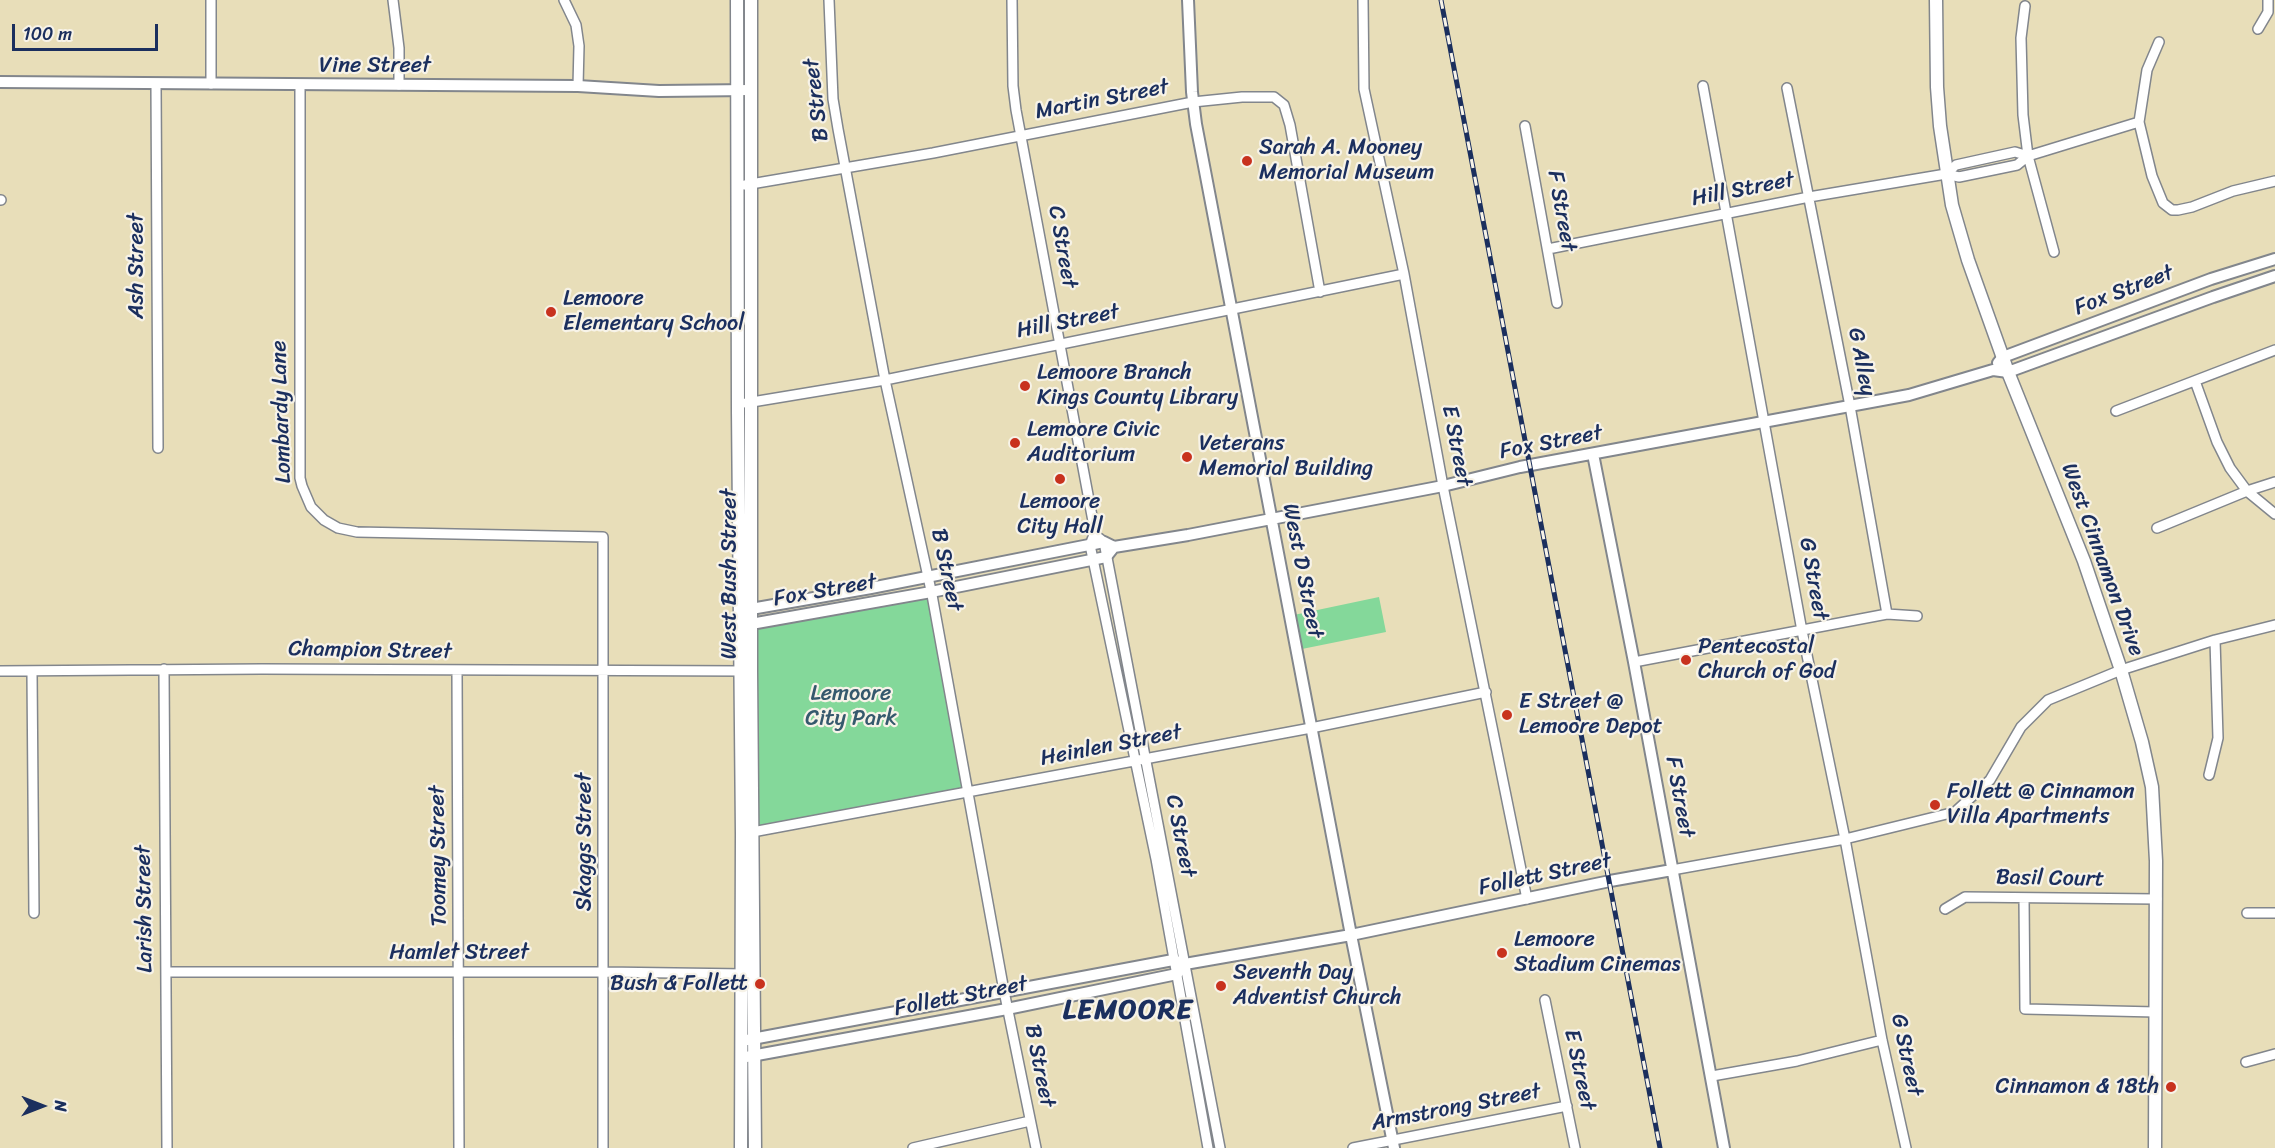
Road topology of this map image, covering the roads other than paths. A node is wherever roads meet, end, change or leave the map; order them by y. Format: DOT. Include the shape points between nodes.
graph roads {
  1 [pos="211,0"];
  2 [pos="393,0"];
  3 [pos="564,0"];
  4 [pos="737,0"];
  5 [pos="751,0"];
  6 [pos="828,0"];
  7 [pos="1012,0"];
  8 [pos="1188,0"];
  9 [pos="1364,0"];
  10 [pos="1936,0"];
  11 [pos="2268,0"];
  12 [pos="2025,6"];
  13 [pos="2258,29"];
  14 [pos="2159,42"];
  15 [pos="0,82"];
  16 [pos="156,84"];
  17 [pos="211,84"];
  18 [pos="399,85"];
  19 [pos="300,86"];
  20 [pos="1703,86"];
  21 [pos="578,87"];
  22 [pos="1787,88"];
  23 [pos="737,90"];
  24 [pos="750,90"];
  25 [pos="1193,102"];
  26 [pos="2139,122"];
  27 [pos="1525,126"];
  28 [pos="1021,135"];
  29 [pos="2028,156"];
  30 [pos="846,167"];
  31 [pos="1946,174"];
  32 [pos="2275,181"];
  33 [pos="750,183"];
  34 [pos="737,186"];
  35 [pos="1809,197"];
  36 [pos="1726,213"];
  37 [pos="1548,249"];
  38 [pos="2054,252"];
  39 [pos="2275,259"];
  40 [pos="1404,274"];
  41 [pos="2275,276"];
  42 [pos="1320,292"];
  43 [pos="1557,303"];
  44 [pos="1232,309"];
  45 [pos="1059,343"];
  46 [pos="2275,350"];
  47 [pos="2003,357"];
  48 [pos="1993,370"];
  49 [pos="2008,372"];
  50 [pos="885,380"];
  51 [pos="2195,381"];
  52 [pos="751,402"];
  53 [pos="738,405"];
  54 [pos="1850,406"];
  55 [pos="2116,411"];
  56 [pos="1764,421"];
  57 [pos="158,448"];
  58 [pos="1593,454"];
  59 [pos="2275,483"];
  60 [pos="1443,486"];
  61 [pos="2247,491"];
  62 [pos="2275,514"];
  63 [pos="1272,520"];
  64 [pos="2157,528"];
  65 [pos="603,537"];
  66 [pos="1096,541"];
  67 [pos="1114,547"];
  68 [pos="1106,557"];
  69 [pos="1093,559"];
  70 [pos="928,577"];
  71 [pos="931,592"];
  72 [pos="751,609"];
  73 [pos="1887,614"];
  74 [pos="1917,616"];
  75 [pos="745,621"];
  76 [pos="2275,625"];
  77 [pos="1802,631"];
  78 [pos="2216,640"];
  79 [pos="1634,662"];
  80 [pos="164,669"];
  81 [pos="2121,670"];
  82 [pos="0,671"];
  83 [pos="457,671"];
  84 [pos="604,671"];
  85 [pos="746,671"];
  86 [pos="32,672"];
  87 [pos="1486,692"];
  88 [pos="1311,728"];
  89 [pos="1146,759"];
  90 [pos="1135,761"];
  91 [pos="2209,775"];
  92 [pos="968,791"];
  93 [pos="748,833"];
  94 [pos="1845,839"];
  95 [pos="1672,870"];
  96 [pos="2024,898"];
  97 [pos="1527,899"];
  98 [pos="2157,899"];
  99 [pos="1945,909"];
  100 [pos="34,913"];
  101 [pos="2247,913"];
  102 [pos="2275,913"];
  103 [pos="1351,935"];
  104 [pos="1173,960"];
  105 [pos="1185,964"];
  106 [pos="166,972"];
  107 [pos="604,972"];
  108 [pos="460,973"];
  109 [pos="747,974"];
  110 [pos="1177,974"];
  111 [pos="1004,992"];
  112 [pos="1545,1000"];
  113 [pos="1007,1009"];
  114 [pos="2156,1012"];
  115 [pos="741,1040"];
  116 [pos="754,1040"];
  117 [pos="1882,1040"];
  118 [pos="2275,1054"];
  119 [pos="754,1056"];
  120 [pos="740,1057"];
  121 [pos="2246,1062"];
  122 [pos="1712,1076"];
  123 [pos="1567,1106"];
  124 [pos="1030,1121"];
  125 [pos="1393,1144"];
  126 [pos="167,1148"];
  127 [pos="459,1148"];
  128 [pos="603,1148"];
  129 [pos="741,1148"];
  130 [pos="755,1148"];
  131 [pos="913,1148"];
  132 [pos="1036,1148"];
  133 [pos="1208,1148"];
  134 [pos="1220,1148"];
  135 [pos="1353,1148"];
  136 [pos="1575,1148"];
  137 [pos="1724,1148"];
  138 [pos="1906,1148"];
  139 [pos="2155,1148"];
  1 -- 17 [label="street"];
  2 -- 18 [label="street"];
  3 -- 21 [label="street" via="576,25"];
  4 -- 23 [label="main road, West Bush Street"];
  5 -- 24 [label="main road, West Bush Street"];
  6 -- 30 [label="street, B Street" via="833,99"];
  7 -- 28 [label="street, C Street" via="1013,86"];
  8 -- 25 [label="street, West D Street"];
  9 -- 40 [label="street, E Street" via="1364,90"];
  10 -- 31 [label="main road, West Cinnamon Drive" via="1937,87"];
  11 -- 13 [label="street" via="2268,12"];
  12 -- 29 [label="street" via="2020,77"];
  14 -- 26 [label="street" via="2147,70"];
  15 -- 16 [label="street, Vine Street"];
  16 -- 17 [label="street, Vine Street"];
  16 -- 57 [label="street, Ash Street"];
  17 -- 19 [label="street, Vine Street"];
  18 -- 19 [label="street, Vine Street"];
  18 -- 21 [label="street, Vine Street"];
  19 -- 65 [label="street, Lombardy Lane" via="300,478 311,507 338,528 357,532"];
  20 -- 36 [label="street, G Street"];
  21 -- 23 [label="street, Vine Street"];
  22 -- 35 [label="street, G Alley"];
  23 -- 24 [label="street, Vine Street"];
  23 -- 34 [label="main road, West Bush Street"];
  24 -- 33 [label="main road, West Bush Street"];
  25 -- 28 [label="street, Martin Street"];
  25 -- 42 [label="street, Martin Street" via="1274,97 1284,105"];
  25 -- 44 [label="street, West D Street"];
  26 -- 29 [label="street, Hill Street"];
  26 -- 32 [label="street" via="2152,176 2163,203 2172,210"];
  27 -- 37 [label="street, F Street"];
  28 -- 30 [label="street, Martin Street"];
  28 -- 45 [label="street, C Street"];
  29 -- 31 [label="street, Hill Street" via="2018,165 1959,177"];
  29 -- 38 [label="street"];
  30 -- 33 [label="street, Martin Street"];
  30 -- 50 [label="street, B Street"];
  31 -- 35 [label="street, Hill Street"];
  31 -- 47 [label="main road, West Cinnamon Drive" via="1968,260"];
  33 -- 34 [label="street, Martin Street"];
  33 -- 52 [label="main road, West Bush Street"];
  34 -- 53 [label="main road, West Bush Street"];
  35 -- 36 [label="street, Hill Street"];
  35 -- 54 [label="street, G Alley"];
  36 -- 37 [label="street, Hill Street"];
  36 -- 56 [label="street, G Street"];
  37 -- 43 [label="street, F Street"];
  39 -- 47 [label="street, Fox Street"];
  40 -- 42 [label="street, Hill Street"];
  40 -- 60 [label="street, E Street"];
  41 -- 49 [label="street, Fox Street"];
  42 -- 44 [label="street, Hill Street"];
  44 -- 45 [label="street, Hill Street"];
  44 -- 63 [label="street, West D Street"];
  45 -- 50 [label="street, Hill Street"];
  45 -- 66 [label="street, C Street"];
  46 -- 51 [label="street"];
  47 -- 48 [label="street"];
  47 -- 49 [label="main road, West Cinnamon Drive"];
  48 -- 49 [label="street, Fox Street"];
  48 -- 54 [label="street, Fox Street" via="1909,395"];
  49 -- 81 [label="main road, West Cinnamon Drive" via="2084,561"];
  50 -- 52 [label="street, Hill Street"];
  50 -- 70 [label="street, B Street"];
  51 -- 55 [label="street"];
  51 -- 61 [label="street" via="2217,442"];
  52 -- 53 [label="street, Hill Street"];
  52 -- 72 [label="main road, West Bush Street"];
  53 -- 75 [label="main road, West Bush Street"];
  54 -- 56 [label="street, Fox Street"];
  54 -- 73 [label="street, G Alley"];
  56 -- 58 [label="street, Fox Street"];
  56 -- 77 [label="street, G Street"];
  58 -- 60 [label="street, Fox Street"];
  58 -- 79 [label="street, F Street"];
  59 -- 61 [label="street"];
  60 -- 63 [label="street, Fox Street"];
  60 -- 87 [label="street, E Street"];
  61 -- 62 [label="street"];
  61 -- 64 [label="street"];
  63 -- 67 [label="street, Fox Street"];
  63 -- 88 [label="street, West D Street"];
  65 -- 84 [label="street, Skaggs Street"];
  66 -- 67 [label="street"];
  66 -- 68 [label="street, C Street"];
  66 -- 69 [label="street, C Street"];
  66 -- 70 [label="street, Fox Street"];
  67 -- 68 [label="street"];
  68 -- 69 [label="street, Fox Street"];
  68 -- 89 [label="street, C Street"];
  69 -- 71 [label="street, Fox Street"];
  69 -- 90 [label="street, C Street"];
  70 -- 71 [label="street, B Street"];
  70 -- 72 [label="street, Fox Street"];
  71 -- 75 [label="street, Fox Street"];
  71 -- 92 [label="street, B Street"];
  72 -- 75 [label="main road, West Bush Street"];
  73 -- 74 [label="street"];
  73 -- 77 [label="street"];
  75 -- 85 [label="main road, West Bush Street"];
  76 -- 78 [label="street, Follett Street"];
  77 -- 79 [label="street"];
  77 -- 94 [label="street, G Street"];
  78 -- 81 [label="street, Follett Street"];
  78 -- 91 [label="street" via="2218,738"];
  79 -- 95 [label="street, F Street"];
  80 -- 83 [label="street, Champion Street"];
  80 -- 86 [label="street, Champion Street"];
  80 -- 106 [label="street, Larish Street"];
  81 -- 94 [label="street, Follett Street" via="2049,700 2021,727 1990,780 1955,812"];
  81 -- 98 [label="main road, West Cinnamon Drive" via="2152,787"];
  82 -- 86 [label="street, Champion Street"];
  83 -- 84 [label="street, Champion Street"];
  83 -- 108 [label="street, Toomey Street"];
  84 -- 85 [label="street, Champion Street"];
  84 -- 107 [label="street, Skaggs Street"];
  85 -- 93 [label="main road, West Bush Street"];
  86 -- 100 [label="street"];
  87 -- 88 [label="street, Heinlen Street"];
  87 -- 97 [label="street, E Street"];
  88 -- 89 [label="street, Heinlen Street"];
  88 -- 103 [label="street, West D Street"];
  89 -- 90 [label="street, Heinlen Street"];
  89 -- 105 [label="street, C Street"];
  90 -- 92 [label="street, Heinlen Street"];
  90 -- 104 [label="street, C Street"];
  92 -- 93 [label="street, Heinlen Street"];
  92 -- 111 [label="street, B Street"];
  93 -- 109 [label="main road, West Bush Street"];
  94 -- 95 [label="street, Follett Street"];
  94 -- 117 [label="street, G Street"];
  95 -- 97 [label="street, Follett Street"];
  95 -- 122 [label="street, F Street"];
  96 -- 98 [label="street, Basil Court"];
  96 -- 99 [label="street, Basil Court" via="1965,897"];
  96 -- 114 [label="street" via="2025,1009"];
  97 -- 103 [label="street, Follett Street"];
  98 -- 114 [label="main road, West Cinnamon Drive"];
  101 -- 102 [label="street"];
  103 -- 105 [label="street, Follett Street"];
  103 -- 125 [label="street, West D Street"];
  104 -- 105 [label="street, Follett Street"];
  104 -- 110 [label="street, C Street"];
  104 -- 111 [label="street, Follett Street"];
  105 -- 110 [label="street"];
  105 -- 134 [label="street, C Street"];
  106 -- 108 [label="street, Hamlet Street"];
  106 -- 126 [label="street, Larish Street"];
  107 -- 108 [label="street, Hamlet Street"];
  107 -- 109 [label="street, Hamlet Street"];
  107 -- 128 [label="street, Skaggs Street"];
  108 -- 127 [label="street, Toomey Street"];
  109 -- 115 [label="main road, West Bush Street"];
  109 -- 116 [label="main road, West Bush Street"];
  110 -- 113 [label="street, Follett Street"];
  110 -- 133 [label="street, C Street"];
  111 -- 113 [label="street, B Street"];
  111 -- 116 [label="street, Follett Street"];
  112 -- 123 [label="street, E Street"];
  113 -- 119 [label="street, Follett Street"];
  113 -- 124 [label="street, B Street"];
  114 -- 139 [label="main road, West Cinnamon Drive"];
  115 -- 116 [label="street, Follett Street"];
  115 -- 120 [label="main road, West Bush Street"];
  116 -- 119 [label="main road, West Bush Street"];
  117 -- 122 [label="street"];
  117 -- 138 [label="street, G Street"];
  118 -- 121 [label="street"];
  119 -- 120 [label="street, Follett Street"];
  119 -- 130 [label="main road, West Bush Street"];
  120 -- 129 [label="main road, West Bush Street"];
  122 -- 137 [label="street, F Street"];
  123 -- 125 [label="street, Armstrong Street"];
  123 -- 136 [label="street, E Street"];
  124 -- 131 [label="street"];
  124 -- 132 [label="street, B Street"];
  125 -- 135 [label="street, Armstrong Street"];
}
